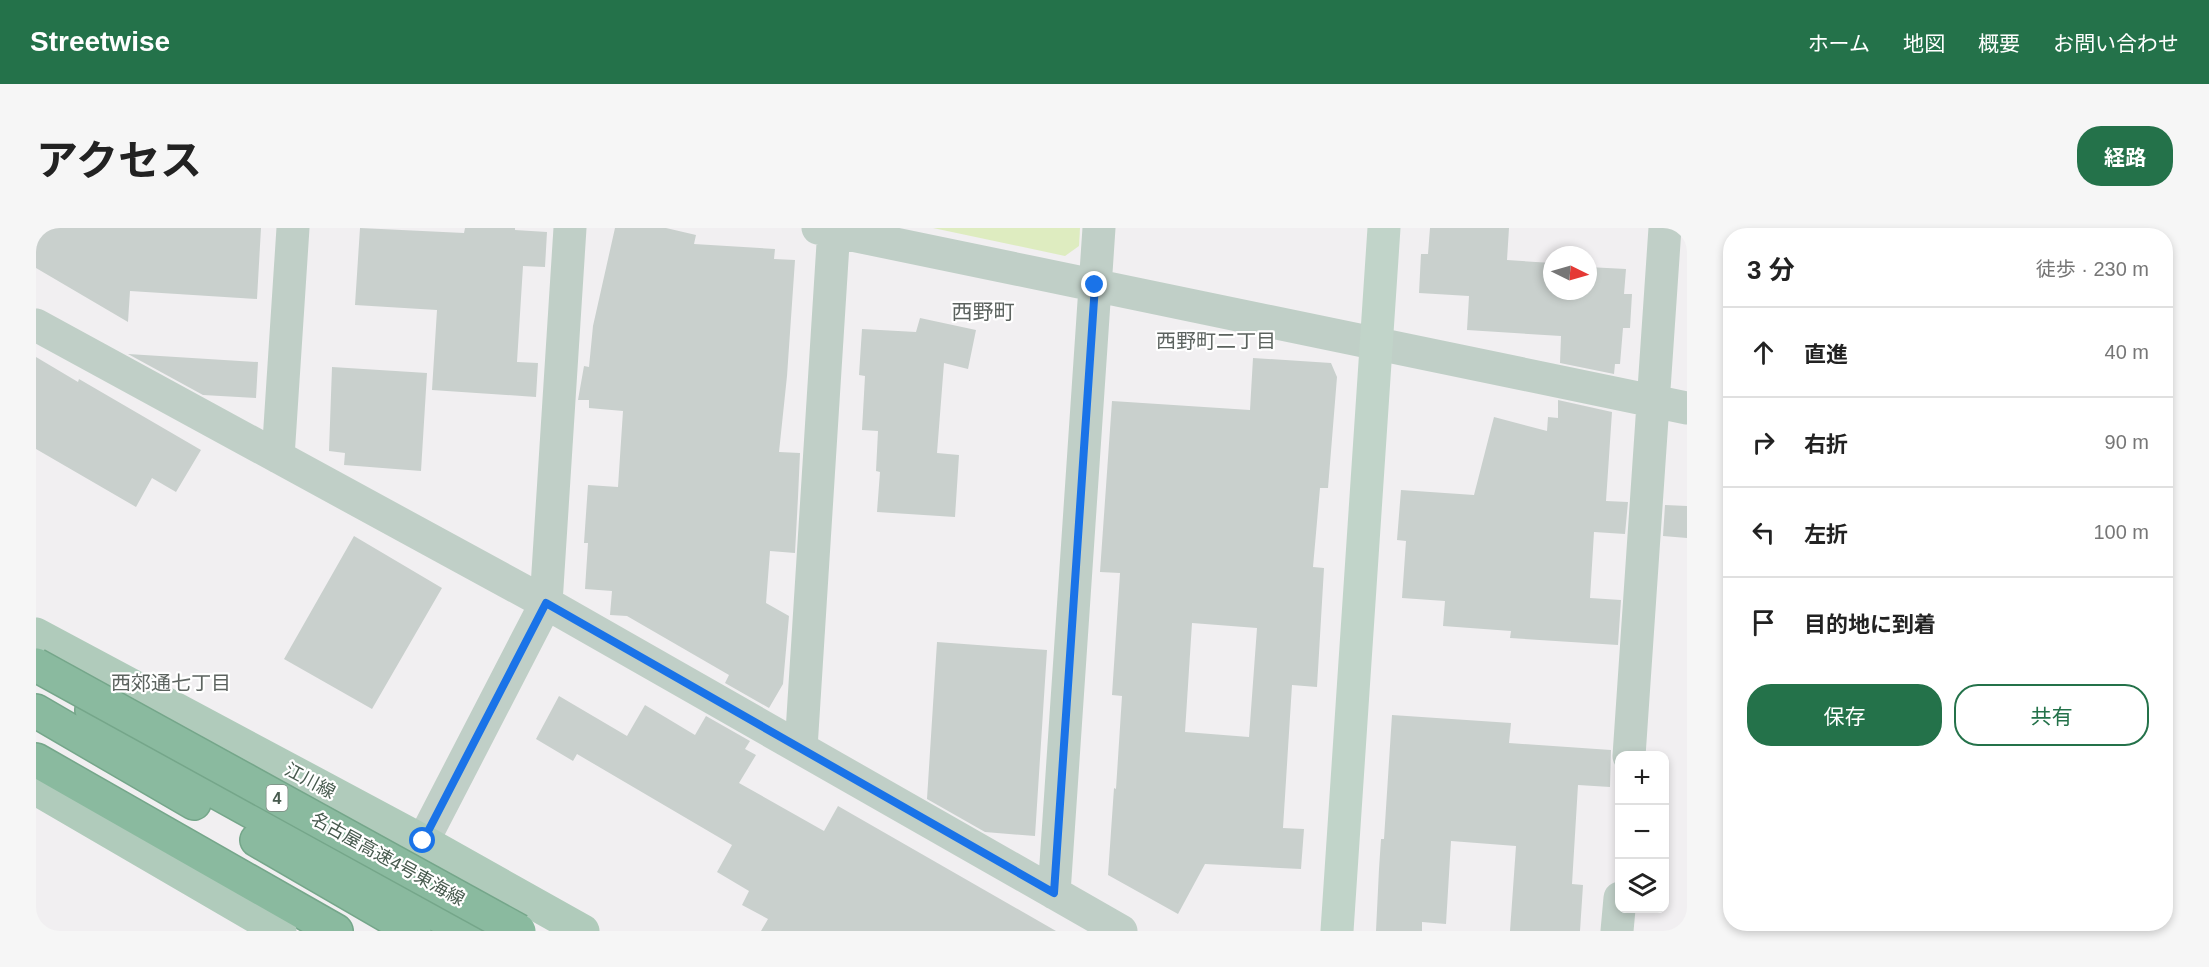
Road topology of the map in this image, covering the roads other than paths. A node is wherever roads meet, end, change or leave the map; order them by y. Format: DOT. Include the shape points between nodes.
graph roads {
  1 [pos="293,228"];
  2 [pos="570,228"];
  3 [pos="1099,228"];
  4 [pos="1384,228"];
  5 [pos="1665,228"];
  6 [pos="829,229"];
  7 [pos="1095,285"];
  8 [pos="36,325"];
  9 [pos="1377,343"];
  10 [pos="1653,400"];
  11 [pos="1687,408"];
  12 [pos="278,457"];
  13 [pos="546,603"];
  14 [pos="36,634"];
  15 [pos="36,653"];
  16 [pos="36,665"];
  17 [pos="36,711"];
  18 [pos="801,748"];
  19 [pos="1629,751"];
  20 [pos="36,760"];
  21 [pos="36,789"];
  22 [pos="423,841"];
  23 [pos="1054,893"];
  24 [pos="1619,913"];
  25 [pos="280,931"];
  26 [pos="336,931"];
  27 [pos="414,931"];
  28 [pos="467,931"];
  29 [pos="519,931"];
  30 [pos="583,931"];
  31 [pos="1121,931"];
  32 [pos="1338,931"];
  33 [pos="1617,931"];
  1 -- 12 [label="street"];
  2 -- 13 [label="street"];
  3 -- 7 [label="street"];
  4 -- 9 [label="street"];
  5 -- 10 [label="street"];
  6 -- 7 [label="street"];
  6 -- 18 [label="street"];
  7 -- 9 [label="street"];
  7 -- 23 [label="street"];
  8 -- 12 [label="street"];
  9 -- 10 [label="street"];
  9 -- 32 [label="street"];
  10 -- 11 [label="street"];
  10 -- 19 [label="street"];
  12 -- 13 [label="street"];
  13 -- 18 [label="street"];
  13 -- 22 [label="street"];
  14 -- 22 [label="main road, 江川線"];
  15 -- 28 [label="highway" via="72,697 202,784"];
  16 -- 29 [label="highway, 名古屋高速4号東海線 / 4, bridge"];
  17 -- 27 [label="highway"];
  18 -- 23 [label="street"];
  20 -- 26 [label="highway"];
  21 -- 25 [label="main road"];
  22 -- 30 [label="main road, 江川線"];
  23 -- 31 [label="street"];
  24 -- 33 [label="street"];
}
